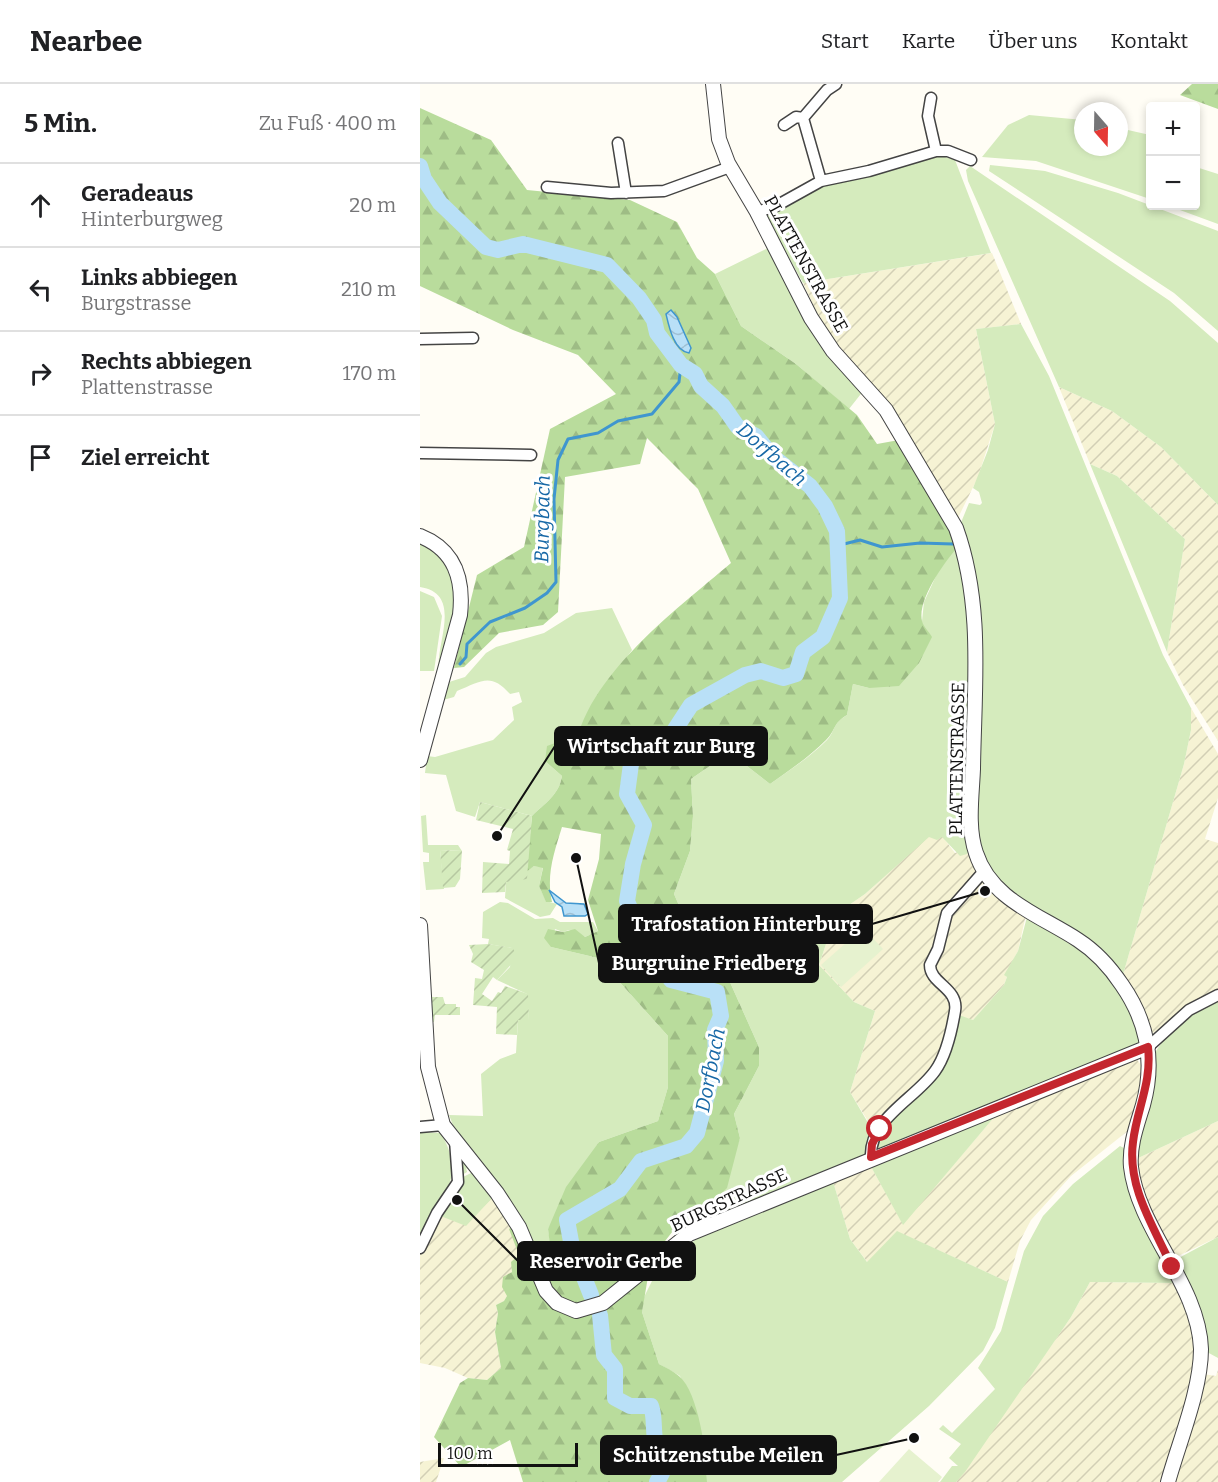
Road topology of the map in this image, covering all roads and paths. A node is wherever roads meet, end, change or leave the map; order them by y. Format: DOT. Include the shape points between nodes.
graph roads {
  1 [pos="713,84"];
  2 [pos="836,84"];
  3 [pos="931,98"];
  4 [pos="803,118"];
  5 [pos="784,125"];
  6 [pos="618,143"];
  7 [pos="936,151"];
  8 [pos="971,160"];
  9 [pos="730,167"];
  10 [pos="821,181"];
  11 [pos="547,187"];
  12 [pos="626,193"];
  13 [pos="757,212"];
  14 [pos="473,338"];
  15 [pos="420,339"];
  16 [pos="420,453"];
  17 [pos="531,455"];
  18 [pos="420,536"];
  19 [pos="420,760"];
  20 [pos="984,871"];
  21 [pos="420,925"];
  22 [pos="1218,995"];
  23 [pos="1148,1047"];
  24 [pos="443,1125"];
  25 [pos="420,1128"];
  26 [pos="455,1137"];
  27 [pos="871,1157"];
  28 [pos="420,1248"];
  29 [pos="1168,1482"];
  1 -- 9 [label="street, PLATTENSTRASSE" via="719,139"];
  2 -- 4 [label="street"];
  3 -- 7 [label="street" via="928,116"];
  4 -- 5 [label="street" via="796,117"];
  4 -- 10 [label="street"];
  6 -- 12 [label="street"];
  7 -- 8 [label="street"];
  7 -- 10 [label="street"];
  9 -- 12 [label="street" via="664,191"];
  9 -- 13 [label="street, PLATTENSTRASSE"];
  10 -- 13 [label="street"];
  11 -- 12 [label="street"];
  13 -- 20 [label="street, PLATTENSTRASSE" via="811,318 833,351 886,410 956,528 964,549 977,652 972,828 976,854"];
  14 -- 15 [label="street"];
  16 -- 17 [label="street"];
  18 -- 19 [label="street" via="436,543 452,560 462,595"];
  20 -- 23 [label="street, PLATTENSTRASSE" via="1017,906 1097,954 1132,1002"];
  20 -- 27 [label="street" via="947,912 930,965 933,975 956,1002 944,1051 935,1071 880,1129 872,1144"];
  21 -- 24 [label="street" via="428,1067"];
  22 -- 23 [label="street" via="1190,1010"];
  23 -- 27 [label="street, BURGSTRASSE"];
  23 -- 29 [label="street, PLATTENSTRASSE" via="1147,1088 1133,1140 1131,1165 1143,1204 1196,1323 1201,1347 1199,1372"];
  24 -- 25 [label="street"];
  24 -- 26 [label="street, BURGSTRASSE"];
  26 -- 27 [label="street, BURGSTRASSE" via="519,1227 546,1291 567,1309 586,1310 603,1303 690,1234"];
  26 -- 28 [label="street" via="458,1182"];
}
